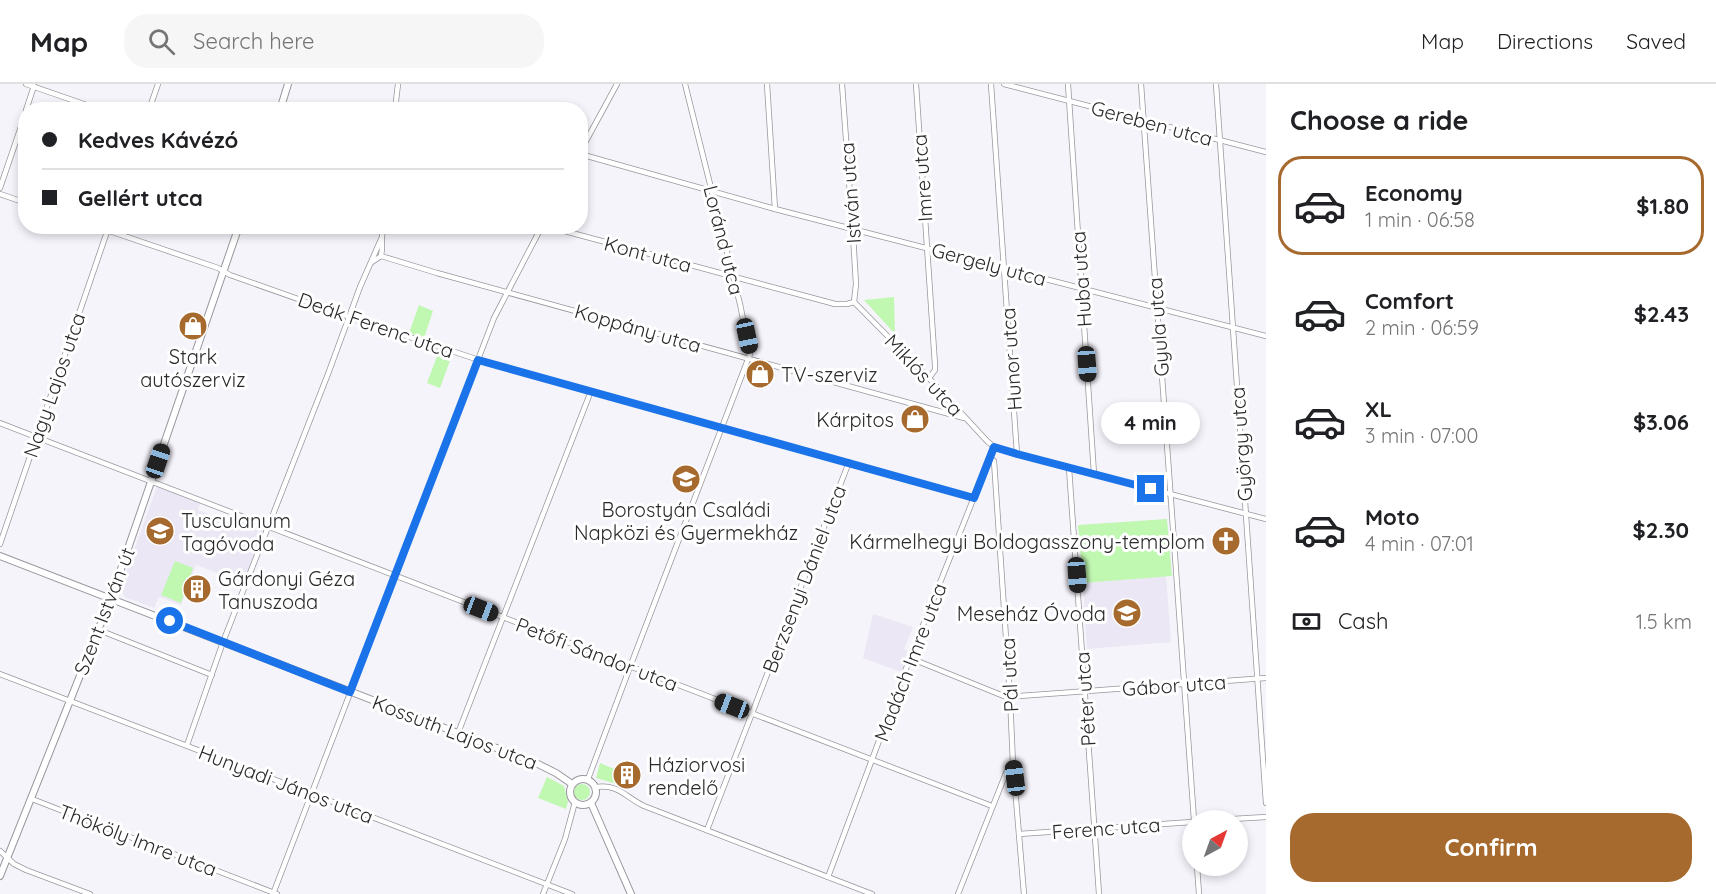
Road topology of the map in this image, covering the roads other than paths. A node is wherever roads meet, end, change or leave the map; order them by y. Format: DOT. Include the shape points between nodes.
graph roads {
  1 [pos="26,84"];
  2 [pos="158,84"];
  3 [pos="288,84"];
  4 [pos="398,84"];
  5 [pos="617,84"];
  6 [pos="685,84"];
  7 [pos="767,84"];
  8 [pos="842,84"];
  9 [pos="916,84"];
  10 [pos="991,84"];
  11 [pos="1004,84"];
  12 [pos="1068,84"];
  13 [pos="1141,84"];
  14 [pos="1216,84"];
  15 [pos="34,85"];
  16 [pos="29,102"];
  17 [pos="80,102"];
  18 [pos="152,102"];
  19 [pos="282,102"];
  20 [pos="396,102"];
  21 [pos="1069,102"];
  22 [pos="1144,121"];
  23 [pos="18,135"];
  24 [pos="588,138"];
  25 [pos="1220,141"];
  26 [pos="1266,152"];
  27 [pos="588,155"];
  28 [pos="0,188"];
  29 [pos="712,191"];
  30 [pos="0,194"];
  31 [pos="18,200"];
  32 [pos="775,209"];
  33 [pos="853,229"];
  34 [pos="106,234"];
  35 [pos="122,234"];
  36 [pos="236,234"];
  37 [pos="382,234"];
  38 [pos="540,234"];
  39 [pos="573,234"];
  40 [pos="382,237"];
  41 [pos="927,248"];
  42 [pos="381,256"];
  43 [pos="372,262"];
  44 [pos="1004,267"];
  45 [pos="224,271"];
  46 [pos="732,277"];
  47 [pos="1082,289"];
  48 [pos="509,292"];
  49 [pos="854,302"];
  50 [pos="1156,308"];
  51 [pos="349,317"];
  52 [pos="1233,328"];
  53 [pos="1266,336"];
  54 [pos="749,359"];
  55 [pos="478,360"];
  56 [pos="929,378"];
  57 [pos="591,391"];
  58 [pos="964,418"];
  59 [pos="0,423"];
  60 [pos="722,428"];
  61 [pos="37,437"];
  62 [pos="994,447"];
  63 [pos="1017,454"];
  64 [pos="990,458"];
  65 [pos="849,462"];
  66 [pos="1069,468"];
  67 [pos="1094,474"];
  68 [pos="151,482"];
  69 [pos="1170,494"];
  70 [pos="974,498"];
  71 [pos="1246,513"];
  72 [pos="1266,519"];
  73 [pos="268,528"];
  74 [pos="0,544"];
  75 [pos="0,556"];
  76 [pos="395,576"];
  77 [pos="111,598"];
  78 [pos="503,617"];
  79 [pos="104,632"];
  80 [pos="223,642"];
  81 [pos="910,658"];
  82 [pos="630,667"];
  83 [pos="0,674"];
  84 [pos="212,675"];
  85 [pos="1266,678"];
  86 [pos="1258,679"];
  87 [pos="1184,684"];
  88 [pos="350,692"];
  89 [pos="1084,692"];
  90 [pos="1010,697"];
  91 [pos="70,700"];
  92 [pos="753,715"];
  93 [pos="458,733"];
  94 [pos="187,746"];
  95 [pos="872,759"];
  96 [pos="1013,764"];
  97 [pos="588,779"];
  98 [pos="572,784"];
  99 [pos="596,787"];
  100 [pos="311,793"];
  101 [pos="32,799"];
  102 [pos="574,802"];
  103 [pos="591,803"];
  104 [pos="1266,803"];
  105 [pos="992,806"];
  106 [pos="1192,810"];
  107 [pos="1266,817"];
  108 [pos="1248,818"];
  109 [pos="1182,822"];
  110 [pos="707,830"];
  111 [pos="1094,830"];
  112 [pos="1019,834"];
  113 [pos="0,851"];
  114 [pos="9,857"];
  115 [pos="0,876"];
  116 [pos="1198,876"];
  117 [pos="828,877"];
  118 [pos="547,885"];
  119 [pos="90,894"];
  120 [pos="275,894"];
  121 [pos="543,894"];
  122 [pos="572,894"];
  123 [pos="631,894"];
  124 [pos="872,894"];
  125 [pos="958,894"];
  126 [pos="1024,894"];
  127 [pos="1099,894"];
  128 [pos="1199,894"];
  1 -- 15 [label="street"];
  2 -- 18 [label="street"];
  3 -- 19 [label="street"];
  4 -- 20 [label="street"];
  5 -- 24 [label="street"];
  6 -- 29 [label="street, Loránd utca"];
  7 -- 32 [label="street"];
  8 -- 33 [label="street, István utca"];
  9 -- 41 [label="street, Imre utca"];
  10 -- 44 [label="street, Hunor utca"];
  11 -- 21 [label="street, Gereben utca"];
  12 -- 21 [label="street, Huba utca"];
  13 -- 22 [label="street, Gyula utca"];
  14 -- 25 [label="street, György utca"];
  15 -- 16 [label="street"];
  15 -- 17 [label="street"];
  21 -- 22 [label="street, Gereben utca"];
  21 -- 47 [label="street, Huba utca"];
  22 -- 25 [label="street, Gereben utca"];
  22 -- 50 [label="street, Gyula utca"];
  23 -- 28 [label="street"];
  25 -- 26 [label="street, Gereben utca"];
  25 -- 52 [label="street, György utca"];
  27 -- 29 [label="street, Gergely utca"];
  29 -- 32 [label="street, Gergely utca"];
  29 -- 46 [label="street, Loránd utca"];
  30 -- 31 [label="street"];
  32 -- 33 [label="street, Gergely utca"];
  33 -- 41 [label="street, Gergely utca"];
  33 -- 49 [label="street, István utca"];
  34 -- 61 [label="street, Nagy Lajos utca"];
  35 -- 45 [label="street, Deák Ferenc utca"];
  36 -- 45 [label="street, Szent István út"];
  37 -- 40 [label="street"];
  38 -- 48 [label="street"];
  39 -- 46 [label="street, Kont utca"];
  40 -- 42 [label="street"];
  40 -- 43 [label="street"];
  41 -- 44 [label="street, Gergely utca"];
  41 -- 56 [label="street, Imre utca" via="935,365"];
  42 -- 43 [label="street"];
  42 -- 48 [label="street, Koppány utca"];
  43 -- 51 [label="street"];
  44 -- 47 [label="street, Gergely utca"];
  44 -- 63 [label="street, Hunor utca"];
  45 -- 51 [label="street, Deák Ferenc utca"];
  45 -- 68 [label="street, Szent István út"];
  46 -- 49 [label="street, Kont utca" via="835,304"];
  46 -- 54 [label="street, Loránd utca"];
  47 -- 50 [label="street, Gergely utca"];
  47 -- 67 [label="street, Huba utca"];
  48 -- 54 [label="street, Koppány utca"];
  48 -- 55 [label="street"];
  49 -- 56 [label="street, Miklós utca"];
  50 -- 52 [label="street, Gergely utca"];
  50 -- 69 [label="street, Gyula utca"];
  51 -- 55 [label="street, Deák Ferenc utca"];
  51 -- 73 [label="street"];
  52 -- 53 [label="street, Gergely utca"];
  52 -- 71 [label="street, György utca"];
  54 -- 58 [label="street, Koppány utca"];
  54 -- 60 [label="street, Loránd utca"];
  55 -- 57 [label="street, Deák Ferenc utca"];
  55 -- 76 [label="street"];
  56 -- 58 [label="street, Miklós utca"];
  57 -- 60 [label="street, Deák Ferenc utca"];
  57 -- 78 [label="street"];
  58 -- 62 [label="street, Miklós utca"];
  59 -- 61 [label="street, Petőfi Sándor utca"];
  60 -- 65 [label="street, Deák Ferenc utca"];
  60 -- 82 [label="street, Loránd utca"];
  61 -- 68 [label="street, Petőfi Sándor utca"];
  61 -- 74 [label="street, Nagy Lajos utca"];
  62 -- 63 [label="street"];
  62 -- 64 [label="street, Madách Imre utca"];
  63 -- 66 [label="street"];
  64 -- 70 [label="street, Madách Imre utca"];
  64 -- 90 [label="street, Pál utca" via="995,468"];
  65 -- 70 [label="street, Deák Ferenc utca"];
  65 -- 92 [label="street, Berzsenyi Dániel utca"];
  66 -- 67 [label="street"];
  66 -- 89 [label="street, Péter utca"];
  67 -- 69 [label="street"];
  68 -- 73 [label="street, Petőfi Sándor utca"];
  68 -- 77 [label="street, Szent István út"];
  69 -- 71 [label="street"];
  69 -- 87 [label="street, Gyula utca"];
  70 -- 81 [label="street, Madách Imre utca"];
  71 -- 72 [label="street"];
  71 -- 86 [label="street, György utca"];
  73 -- 76 [label="street, Petőfi Sándor utca"];
  73 -- 80 [label="street"];
  75 -- 77 [label="street, Kossuth Lajos utca"];
  76 -- 78 [label="street, Petőfi Sándor utca"];
  76 -- 88 [label="street"];
  77 -- 80 [label="street, Kossuth Lajos utca"];
  77 -- 91 [label="street, Szent István út"];
  78 -- 82 [label="street, Petőfi Sándor utca"];
  78 -- 93 [label="street"];
  79 -- 84 [label="street"];
  80 -- 84 [label="street"];
  80 -- 88 [label="street, Kossuth Lajos utca"];
  81 -- 90 [label="street"];
  81 -- 95 [label="street, Madách Imre utca"];
  82 -- 92 [label="street, Petőfi Sándor utca"];
  82 -- 97 [label="street, Loránd utca"];
  83 -- 91 [label="street, Hunyadi János utca"];
  84 -- 94 [label="street"];
  85 -- 86 [label="street, Gábor utca"];
  86 -- 87 [label="street, Gábor utca"];
  86 -- 104 [label="street, György utca"];
  87 -- 89 [label="street, Gábor utca"];
  87 -- 106 [label="street, Gyula utca"];
  88 -- 93 [label="street, Kossuth Lajos utca"];
  88 -- 100 [label="street"];
  89 -- 90 [label="street, Gábor utca"];
  89 -- 111 [label="street, Péter utca"];
  90 -- 96 [label="street, Pál utca"];
  91 -- 94 [label="street, Hunyadi János utca"];
  91 -- 101 [label="street, Szent István út"];
  92 -- 95 [label="street, Petőfi Sándor utca"];
  92 -- 110 [label="street, Berzsenyi Dániel utca"];
  93 -- 98 [label="street, Kossuth Lajos utca" via="538,764"];
  94 -- 100 [label="street, Hunyadi János utca"];
  95 -- 105 [label="street, Petőfi Sándor utca"];
  95 -- 117 [label="street, Madách Imre utca"];
  96 -- 105 [label="street"];
  96 -- 112 [label="street, Pál utca"];
  97 -- 98 [label="street"];
  97 -- 99 [label="street"];
  98 -- 102 [label="street" via="570,796"];
  99 -- 103 [label="street"];
  99 -- 110 [label="street" via="620,790 644,806"];
  100 -- 118 [label="street, Hunyadi János utca"];
  100 -- 120 [label="street"];
  101 -- 114 [label="street, Szent István út"];
  101 -- 120 [label="street, Thököly Imre utca"];
  102 -- 103 [label="street"];
  102 -- 118 [label="street"];
  103 -- 123 [label="street"];
  105 -- 125 [label="street"];
  107 -- 108 [label="street"];
  109 -- 111 [label="street, Ferenc utca"];
  110 -- 117 [label="street"];
  111 -- 112 [label="street, Ferenc utca"];
  111 -- 127 [label="street, Péter utca"];
  112 -- 126 [label="street, Pál utca"];
  113 -- 114 [label="street"];
  114 -- 115 [label="street, Szent István út"];
  114 -- 119 [label="street" via="26,870"];
  116 -- 128 [label="street"];
  117 -- 124 [label="street"];
  118 -- 121 [label="street"];
  118 -- 122 [label="street, Hunyadi János utca"];
}
